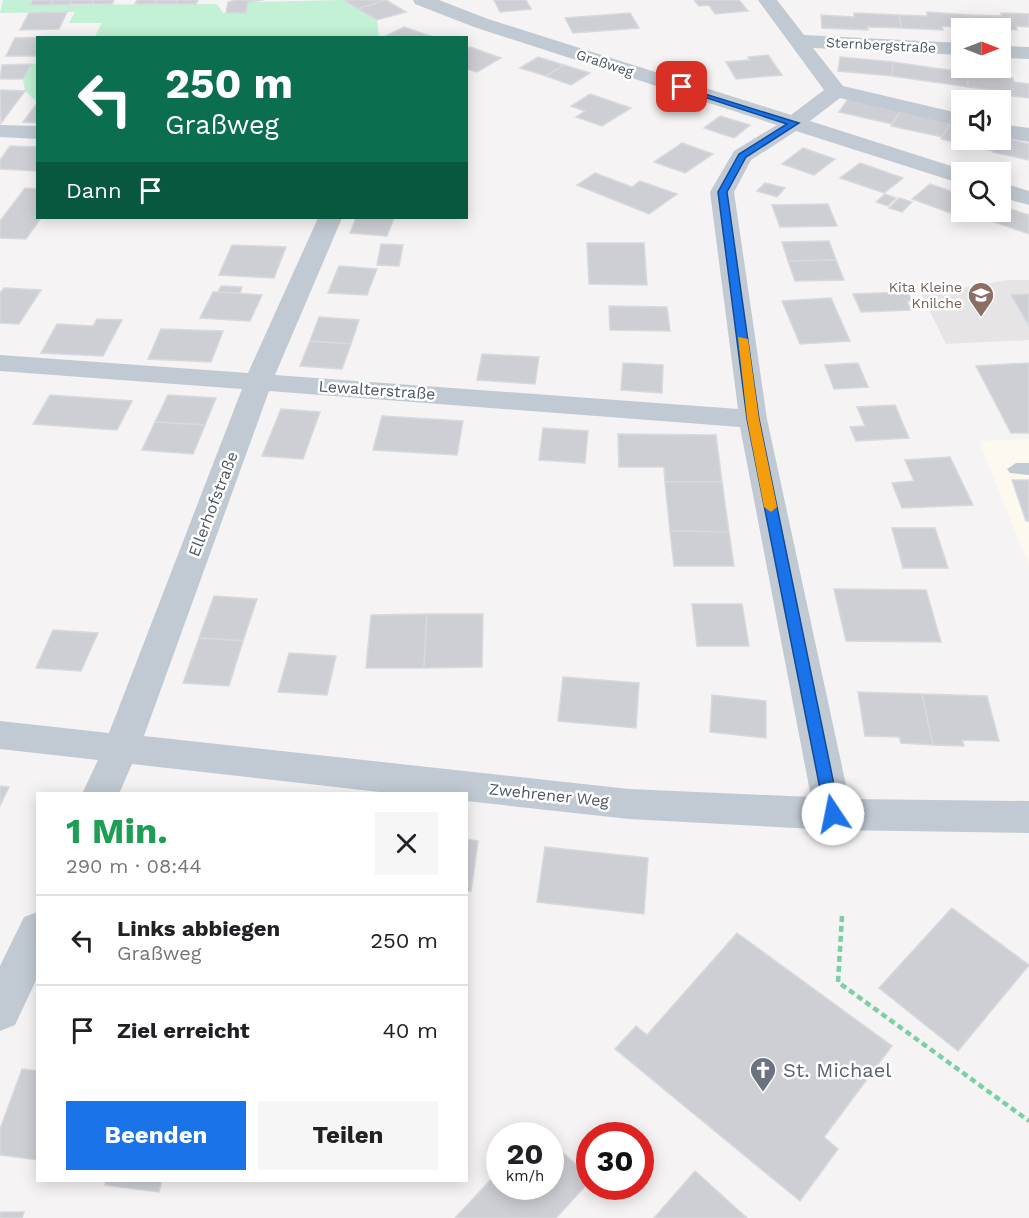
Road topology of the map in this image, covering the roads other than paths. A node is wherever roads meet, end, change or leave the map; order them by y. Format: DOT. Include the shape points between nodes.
graph roads {
  1 [pos="422,0"];
  2 [pos="767,0"];
  3 [pos="481,23"];
  4 [pos="460,36"];
  5 [pos="800,41"];
  6 [pos="951,49"];
  7 [pos="1011,52"];
  8 [pos="1029,53"];
  9 [pos="836,91"];
  10 [pos="951,118"];
  11 [pos="795,123"];
  12 [pos="0,131"];
  13 [pos="1011,132"];
  14 [pos="36,133"];
  15 [pos="1029,135"];
  16 [pos="951,173"];
  17 [pos="1011,192"];
  18 [pos="1029,198"];
  19 [pos="330,219"];
  20 [pos="0,363"];
  21 [pos="259,381"];
  22 [pos="753,419"];
  23 [pos="0,735"];
  24 [pos="121,749"];
  25 [pos="101,792"];
  26 [pos="833,814"];
  27 [pos="1029,817"];
  28 [pos="36,934"];
  29 [pos="0,1011"];
  1 -- 3 [label="street, Graßweg"];
  2 -- 5 [label="street"];
  3 -- 4 [label="street"];
  3 -- 11 [label="street, Graßweg"];
  5 -- 6 [label="street, Sternbergstraße"];
  5 -- 9 [label="street"];
  7 -- 8 [label="street"];
  9 -- 10 [label="street"];
  9 -- 11 [label="street"];
  11 -- 16 [label="street, Graßweg"];
  11 -- 22 [label="street" via="742,156 722,192"];
  12 -- 14 [label="street"];
  13 -- 15 [label="street"];
  17 -- 18 [label="street"];
  19 -- 21 [label="street, Ellerhofstraße"];
  20 -- 21 [label="street, Lewalterstraße"];
  21 -- 22 [label="street, Lewalterstraße"];
  21 -- 24 [label="street, Ellerhofstraße"];
  22 -- 26 [label="street"];
  23 -- 24 [label="street, Zwehrener Weg"];
  24 -- 25 [label="street, Ellerhofstraße"];
  24 -- 26 [label="street, Zwehrener Weg" via="629,804"];
  26 -- 27 [label="street, Zwehrener Weg"];
  28 -- 29 [label="street"];
}
